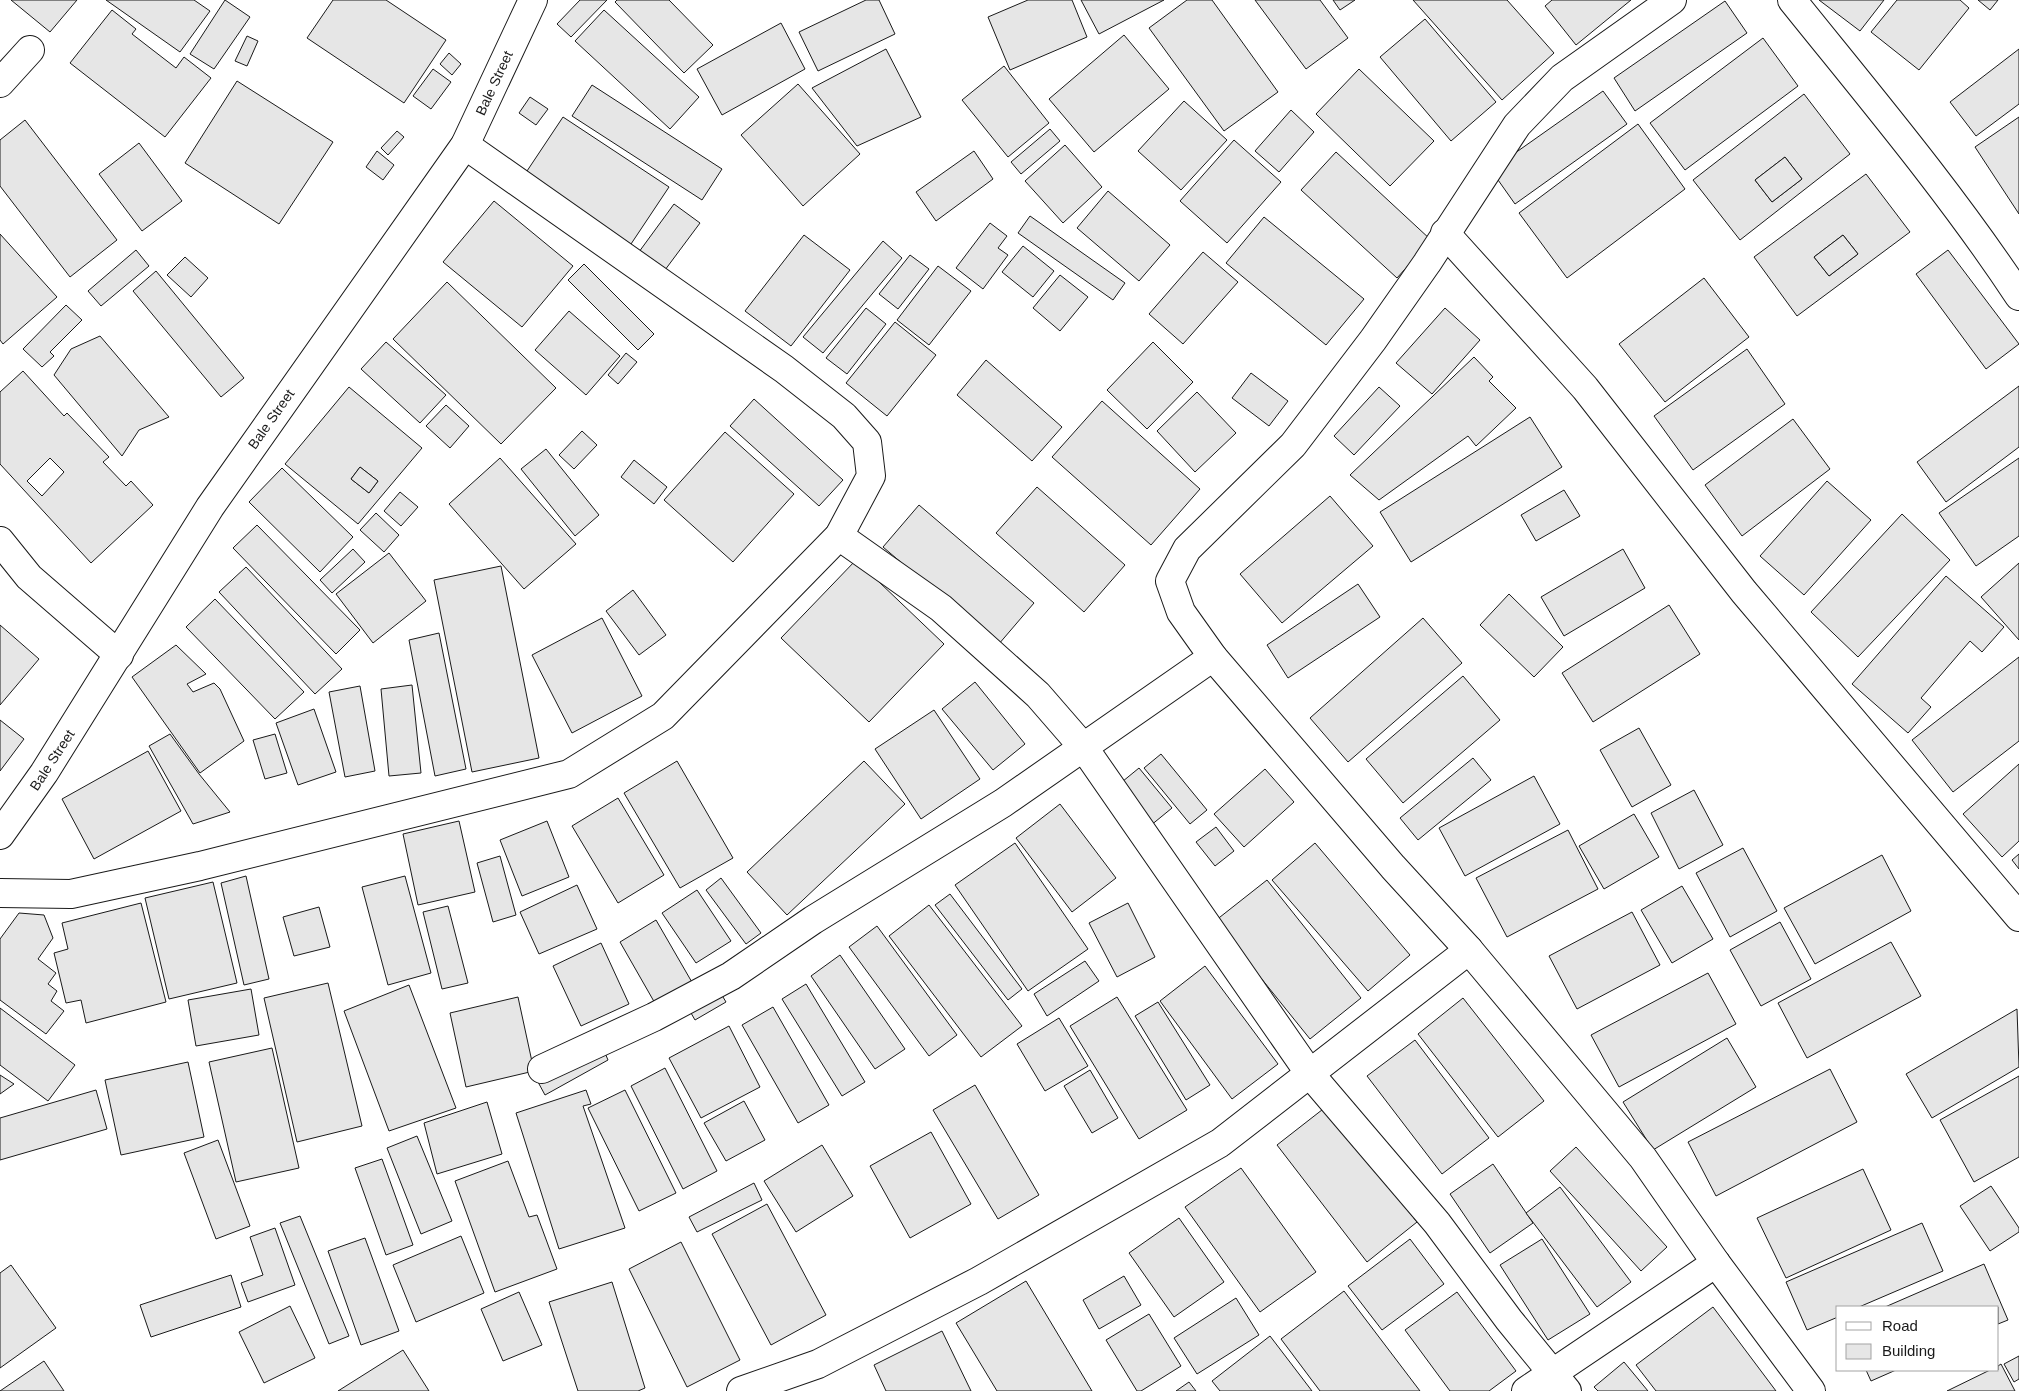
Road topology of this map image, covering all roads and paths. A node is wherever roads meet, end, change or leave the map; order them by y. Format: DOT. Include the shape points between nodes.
graph roads {
  1 [pos="533,0"];
  2 [pos="1672,0"];
  3 [pos="1792,0"];
  4 [pos="30,50"];
  5 [pos="0,83"];
  6 [pos="465,145"];
  7 [pos="1445,233"];
  8 [pos="2019,296"];
  9 [pos="839,536"];
  10 [pos="0,541"];
  11 [pos="119,655"];
  12 [pos="1213,656"];
  13 [pos="1084,748"];
  14 [pos="0,835"];
  15 [pos="0,893"];
  16 [pos="2019,917"];
  17 [pos="1469,950"];
  18 [pos="542,1069"];
  19 [pos="1310,1074"];
  20 [pos="1716,1263"];
  21 [pos="1560,1382"];
  22 [pos="741,1391"];
  23 [pos="1526,1391"];
  24 [pos="1811,1391"];
  1 -- 6 [label="street, Bale Street"];
  2 -- 7 [label="street" via="1562,78 1516,125"];
  3 -- 8 [label="street" via="1906,142"];
  4 -- 5 [label="street"];
  6 -- 9 [label="street" via="784,370 844,416 867,442 870,476"];
  6 -- 11 [label="street, Bale Street" via="210,507"];
  7 -- 12 [label="street" via="1378,332 1293,445 1187,549 1170,581 1181,612"];
  7 -- 16 [label="street" via="1585,388 1744,592"];
  9 -- 13 [label="street" via="941,608 1038,695"];
  9 -- 15 [label="street" via="662,716 569,774 200,866 71,894"];
  10 -- 11 [label="street" via="29,577"];
  11 -- 14 [label="street, Bale Street" via="44,773"];
  12 -- 13 [label="street"];
  12 -- 17 [label="street" via="1393,867"];
  13 -- 18 [label="street" via="1003,803 813,920 732,976 654,1017"];
  13 -- 19 [label="street"];
  17 -- 19 [label="street"];
  17 -- 20 [label="street" via="1643,1158"];
  19 -- 21 [label="street" via="1437,1223 1508,1320"];
  19 -- 22 [label="street" via="1220,1143 979,1281 818,1364"];
  20 -- 21 [label="street"];
  20 -- 24 [label="street"];
  21 -- 23 [label="street"];
}
